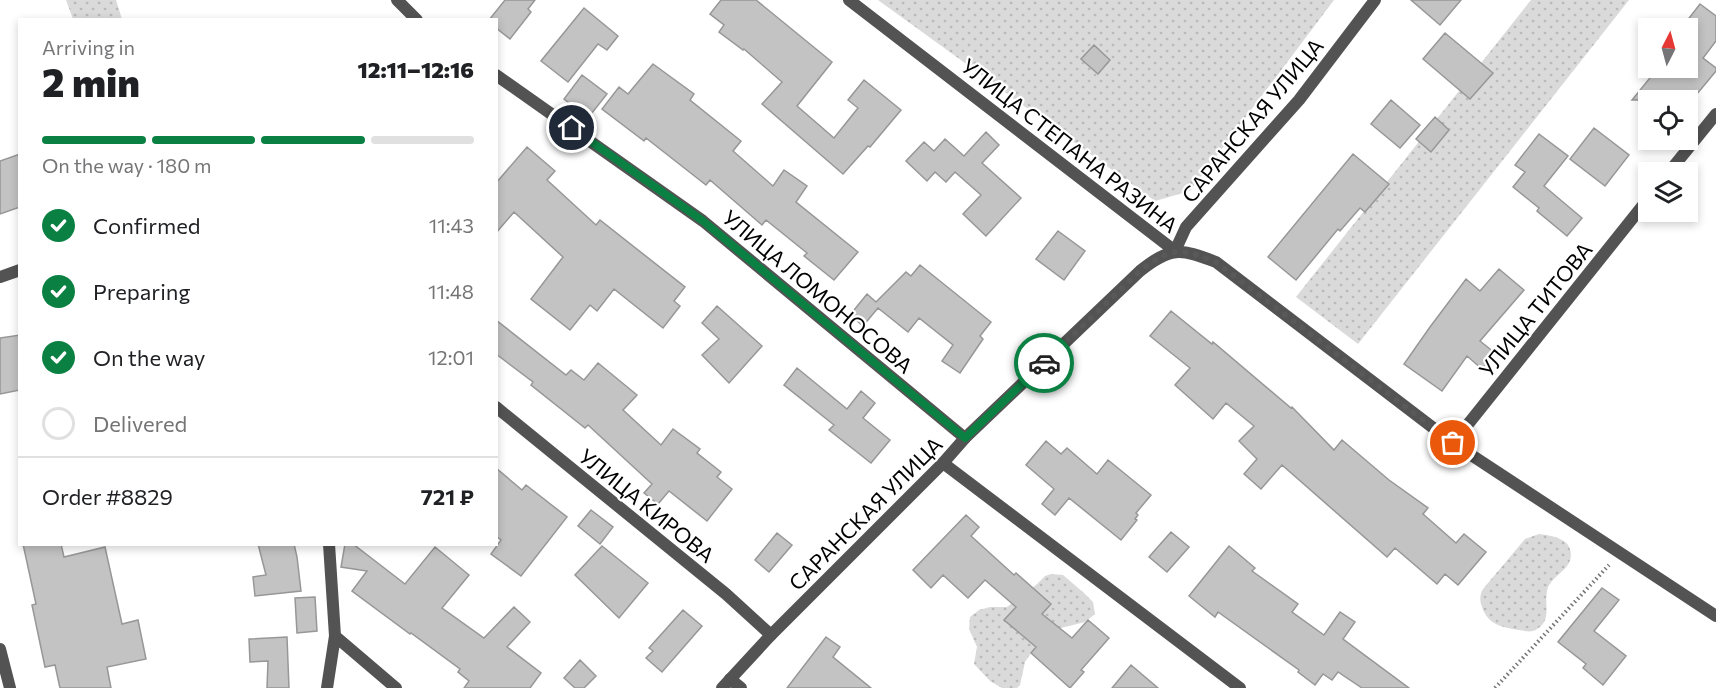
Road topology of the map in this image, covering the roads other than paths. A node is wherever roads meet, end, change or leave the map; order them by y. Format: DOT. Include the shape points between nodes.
graph roads {
  1 [pos="397,0"];
  2 [pos="849,0"];
  3 [pos="1375,0"];
  4 [pos="415,18"];
  5 [pos="498,76"];
  6 [pos="1716,114"];
  7 [pos="1678,162"];
  8 [pos="1638,212"];
  9 [pos="1175,251"];
  10 [pos="18,271"];
  11 [pos="0,277"];
  12 [pos="498,409"];
  13 [pos="965,438"];
  14 [pos="1453,443"];
  15 [pos="943,463"];
  16 [pos="330,546"];
  17 [pos="1716,616"];
  18 [pos="771,635"];
  19 [pos="335,636"];
  20 [pos="0,649"];
  21 [pos="726,684"];
  22 [pos="10,688"];
  23 [pos="327,688"];
  24 [pos="396,688"];
  25 [pos="741,688"];
  26 [pos="1240,688"];
  1 -- 4 [label="street"];
  2 -- 9 [label="street, УЛИЦА СТЕПАНА РАЗИНА"];
  3 -- 9 [label="street, САРАНСКАЯ УЛИЦА" via="1299,100 1186,227"];
  5 -- 13 [label="street, УЛИЦА ЛОМОНОСОВА" via="703,221"];
  6 -- 7 [label="street"];
  8 -- 14 [label="street, УЛИЦА ТИТОВА"];
  9 -- 13 [label="street, САРАНСКАЯ УЛИЦА" via="1155,258 1140,271"];
  9 -- 14 [label="street, УЛИЦА СТЕПАНА РАЗИНА" via="1216,262"];
  10 -- 11 [label="street"];
  12 -- 18 [label="street, УЛИЦА КИРОВА"];
  13 -- 15 [label="street, САРАНСКАЯ УЛИЦА"];
  14 -- 17 [label="street, УЛИЦА СТЕПАНА РАЗИНА"];
  15 -- 18 [label="street, САРАНСКАЯ УЛИЦА"];
  15 -- 26 [label="street"];
  16 -- 19 [label="street"];
  18 -- 21 [label="street, САРАНСКАЯ УЛИЦА"];
  19 -- 23 [label="street"];
  19 -- 24 [label="street"];
  20 -- 22 [label="street"];
  21 -- 25 [label="street"];
}
